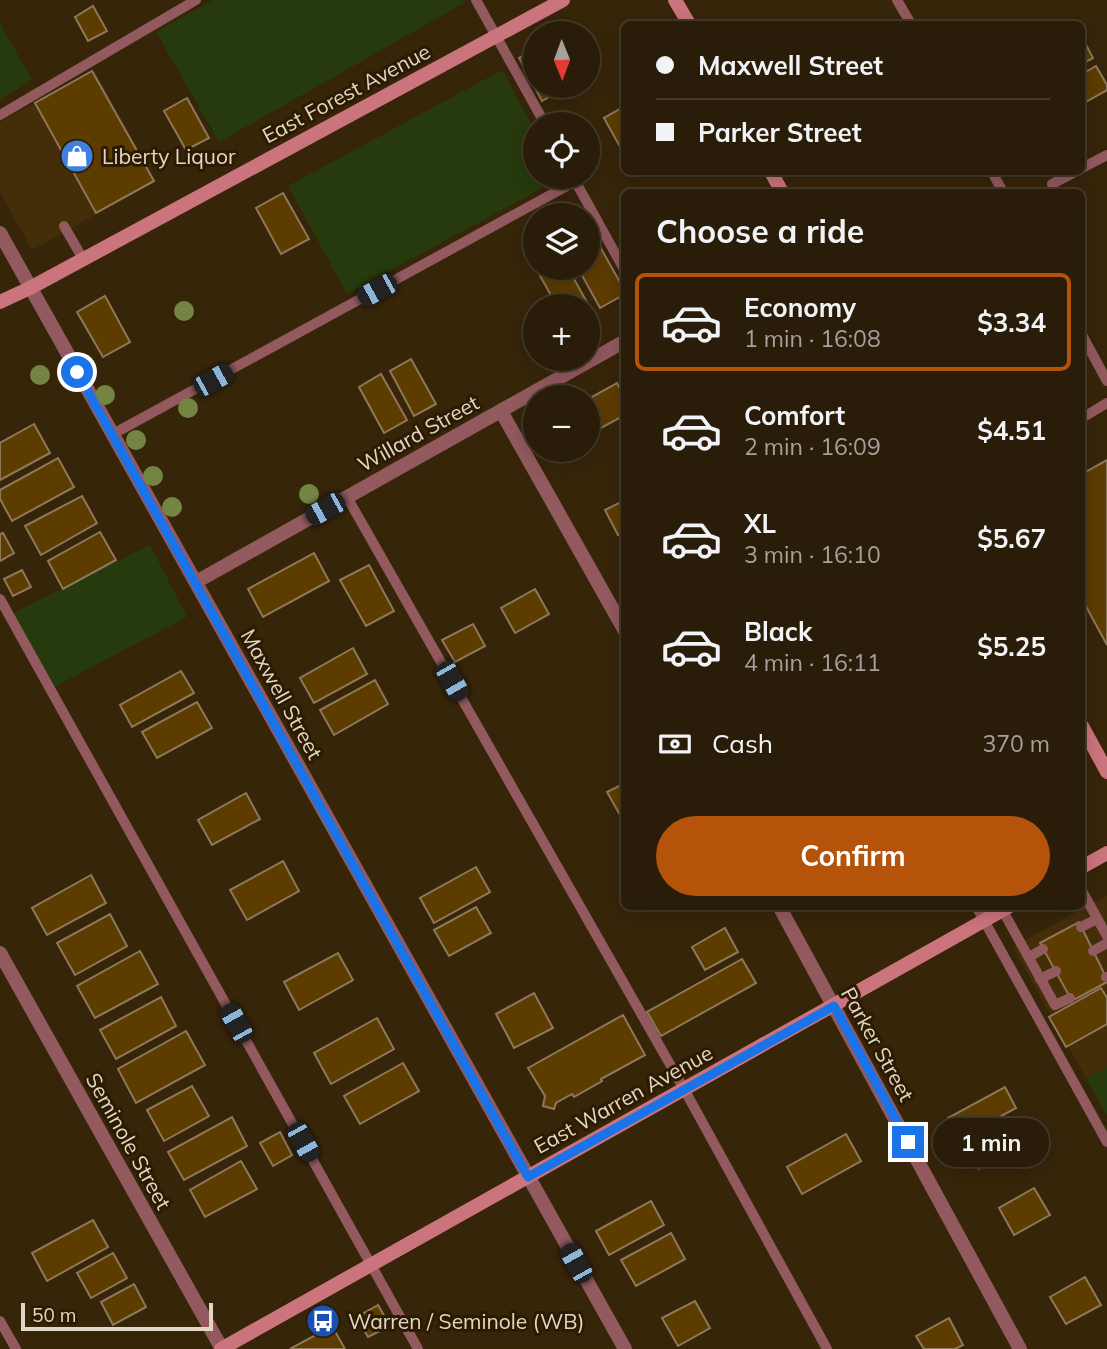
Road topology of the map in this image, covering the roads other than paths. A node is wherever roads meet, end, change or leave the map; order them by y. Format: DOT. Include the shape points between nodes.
graph roads {
  1 [pos="196,0"];
  2 [pos="476,0"];
  3 [pos="563,0"];
  4 [pos="675,0"];
  5 [pos="897,0"];
  6 [pos="687,21"];
  7 [pos="909,21"];
  8 [pos="497,36"];
  9 [pos="538,112"];
  10 [pos="1,117"];
  11 [pos="1107,155"];
  12 [pos="1085,166"];
  13 [pos="1069,175"];
  14 [pos="1052,184"];
  15 [pos="557,189"];
  16 [pos="580,189"];
  17 [pos="64,226"];
  18 [pos="0,233"];
  19 [pos="83,259"];
  20 [pos="621,264"];
  21 [pos="30,288"];
  22 [pos="0,302"];
  23 [pos="1085,341"];
  24 [pos="621,343"];
  25 [pos="1107,381"];
  26 [pos="1107,403"];
  27 [pos="501,411"];
  28 [pos="1085,416"];
  29 [pos="113,434"];
  30 [pos="347,497"];
  31 [pos="196,582"];
  32 [pos="0,599"];
  33 [pos="621,625"];
  34 [pos="1085,732"];
  35 [pos="1107,772"];
  36 [pos="1107,853"];
  37 [pos="1085,865"];
  38 [pos="1085,897"];
  39 [pos="781,910"];
  40 [pos="978,910"];
  41 [pos="1004,910"];
  42 [pos="1006,910"];
  43 [pos="1097,919"];
  44 [pos="984,921"];
  45 [pos="1081,927"];
  46 [pos="1107,936"];
  47 [pos="1107,943"];
  48 [pos="1043,949"];
  49 [pos="1094,951"];
  50 [pos="0,953"];
  51 [pos="1029,957"];
  52 [pos="1056,971"];
  53 [pos="1041,979"];
  54 [pos="1070,998"];
  55 [pos="834,1006"];
  56 [pos="684,1089"];
  57 [pos="1107,1142"];
  58 [pos="528,1177"];
  59 [pos="371,1264"];
  60 [pos="0,1321"];
  61 [pos="16,1349"];
  62 [pos="221,1349"];
  63 [pos="418,1349"];
  64 [pos="625,1349"];
  65 [pos="827,1349"];
  66 [pos="1020,1349"];
  1 -- 10 [label="lane"];
  2 -- 8 [label="lane"];
  3 -- 8 [label="main road, East Forest Avenue"];
  4 -- 6 [label="main road"];
  5 -- 7 [label="lane"];
  8 -- 9 [label="lane"];
  8 -- 19 [label="main road, East Forest Avenue"];
  11 -- 12 [label="lane"];
  13 -- 14 [label="lane"];
  15 -- 29 [label="lane"];
  16 -- 20 [label="lane"];
  17 -- 19 [label="lane"];
  18 -- 21 [label="street, Maxwell Street"];
  19 -- 21 [label="main road, East Forest Avenue"];
  21 -- 22 [label="main road, East Forest Avenue"];
  21 -- 29 [label="street, Maxwell Street"];
  23 -- 25 [label="lane"];
  24 -- 27 [label="street, Willard Street"];
  26 -- 28 [label="lane"];
  27 -- 30 [label="street, Willard Street"];
  27 -- 33 [label="street"];
  29 -- 31 [label="street, Maxwell Street"];
  30 -- 31 [label="street, Willard Street"];
  30 -- 56 [label="lane"];
  31 -- 58 [label="street, Maxwell Street"];
  32 -- 59 [label="lane"];
  34 -- 35 [label="main road"];
  36 -- 37 [label="main road"];
  38 -- 43 [label="lane"];
  39 -- 55 [label="street, Parker Street"];
  40 -- 44 [label="lane"];
  41 -- 44 [label="main road, East Warren Avenue"];
  42 -- 51 [label="lane"];
  43 -- 45 [label="lane"];
  43 -- 46 [label="lane"];
  44 -- 55 [label="main road, East Warren Avenue"];
  44 -- 57 [label="lane"];
  47 -- 49 [label="lane"];
  48 -- 51 [label="lane"];
  50 -- 62 [label="street, Seminole Street"];
  51 -- 53 [label="lane"];
  52 -- 53 [label="lane"];
  53 -- 54 [label="lane" via="1055,1005"];
  55 -- 56 [label="main road, East Warren Avenue"];
  55 -- 66 [label="street, Parker Street"];
  56 -- 58 [label="main road, East Warren Avenue"];
  56 -- 65 [label="lane"];
  58 -- 59 [label="main road, East Warren Avenue"];
  58 -- 64 [label="street, Maxwell Street"];
  59 -- 62 [label="main road, East Warren Avenue"];
  59 -- 63 [label="lane"];
  60 -- 61 [label="lane"];
}
